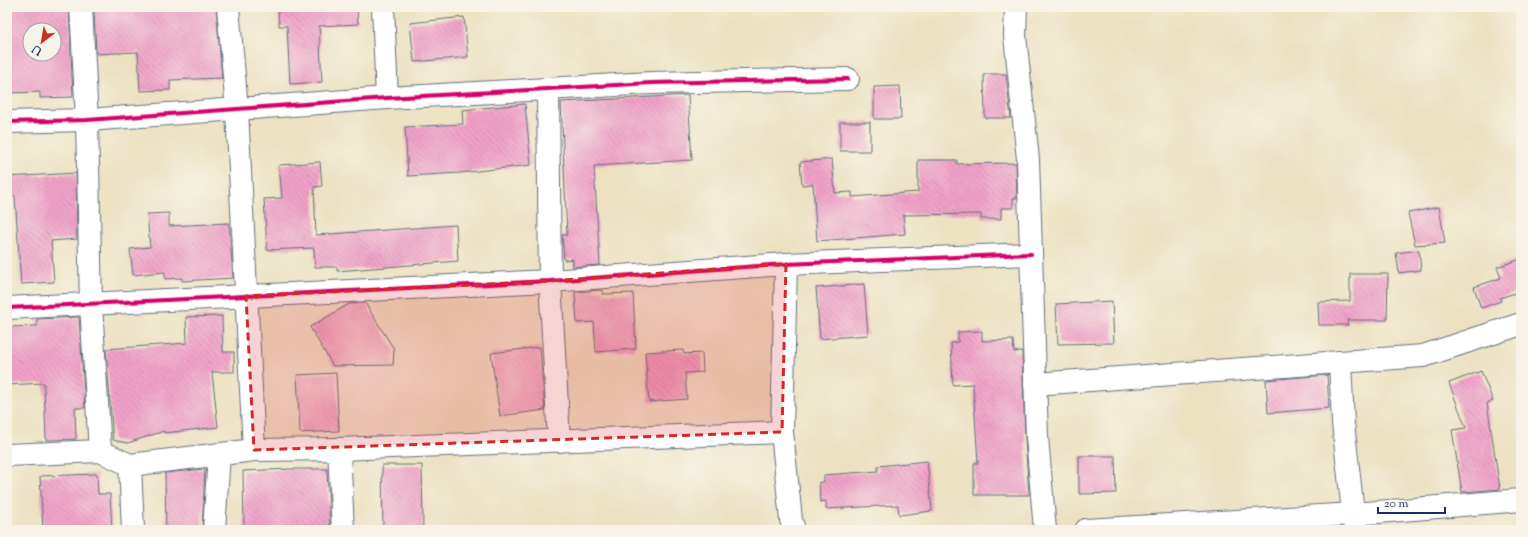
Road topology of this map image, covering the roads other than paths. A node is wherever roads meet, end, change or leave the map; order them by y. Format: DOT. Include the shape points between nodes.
graph roads {
  1 [pos="81,7"];
  2 [pos="228,7"];
  3 [pos="383,7"];
  4 [pos="1016,7"];
  5 [pos="848,78"];
  6 [pos="548,90"];
  7 [pos="388,98"];
  8 [pos="237,110"];
  9 [pos="87,120"];
  10 [pos="7,122"];
  11 [pos="1031,254"];
  12 [pos="786,264"];
  13 [pos="550,281"];
  14 [pos="246,296"];
  15 [pos="91,305"];
  16 [pos="7,308"];
  17 [pos="1521,324"];
  18 [pos="1340,362"];
  19 [pos="1035,384"];
  20 [pos="782,432"];
  21 [pos="559,441"];
  22 [pos="339,449"];
  23 [pos="254,450"];
  24 [pos="100,451"];
  25 [pos="219,454"];
  26 [pos="7,455"];
  27 [pos="130,465"];
  28 [pos="1521,500"];
  29 [pos="1354,522"];
  30 [pos="132,530"];
  31 [pos="214,530"];
  32 [pos="343,530"];
  33 [pos="794,530"];
  34 [pos="1045,530"];
  35 [pos="1086,530"];
  1 -- 9 [label="street"];
  2 -- 8 [label="street"];
  3 -- 7 [label="street"];
  4 -- 11 [label="street" via="1015,36 1028,159"];
  5 -- 6 [label="street" via="651,83"];
  6 -- 7 [label="street"];
  6 -- 13 [label="street"];
  7 -- 8 [label="street"];
  8 -- 9 [label="street"];
  8 -- 14 [label="street"];
  9 -- 10 [label="street"];
  9 -- 15 [label="street"];
  11 -- 12 [label="street"];
  11 -- 19 [label="street"];
  12 -- 13 [label="street"];
  12 -- 20 [label="street"];
  13 -- 14 [label="street"];
  13 -- 21 [label="street"];
  14 -- 15 [label="street"];
  14 -- 23 [label="street"];
  15 -- 16 [label="street"];
  15 -- 24 [label="street"];
  17 -- 18 [label="street" via="1422,356"];
  18 -- 19 [label="street"];
  18 -- 29 [label="street" via="1342,423"];
  19 -- 34 [label="street"];
  20 -- 21 [label="street"];
  20 -- 33 [label="street"];
  21 -- 22 [label="street"];
  22 -- 23 [label="street"];
  22 -- 32 [label="street"];
  23 -- 25 [label="street"];
  24 -- 26 [label="street"];
  24 -- 27 [label="street"];
  25 -- 27 [label="street"];
  25 -- 31 [label="street"];
  27 -- 30 [label="street"];
  28 -- 29 [label="street"];
  29 -- 35 [label="street"];
}
